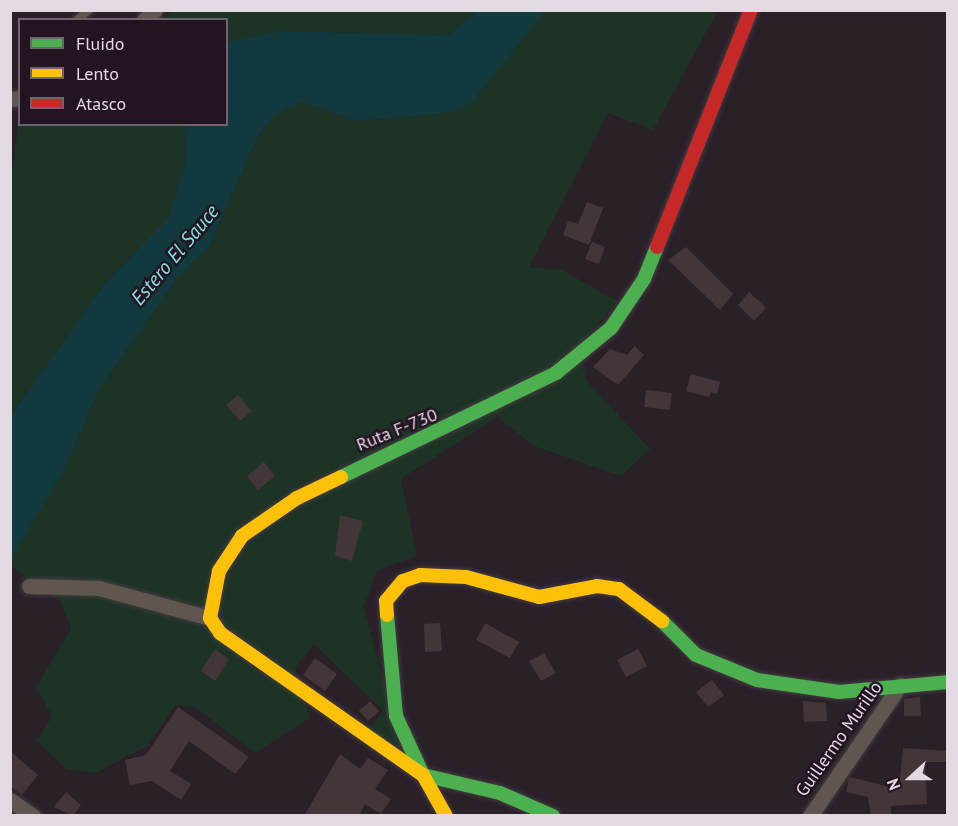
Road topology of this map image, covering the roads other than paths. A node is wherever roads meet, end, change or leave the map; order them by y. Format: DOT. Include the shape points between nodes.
graph roads {
  1 [pos="751,10"];
  2 [pos="29,586"];
  3 [pos="210,618"];
  4 [pos="948,682"];
  5 [pos="900,685"];
  6 [pos="423,774"];
  7 [pos="10,800"];
  8 [pos="33,816"];
  9 [pos="446,816"];
  10 [pos="553,816"];
  11 [pos="810,816"];
  1 -- 3 [label="street, Ruta F-730" via="644,279 611,328 556,373 444,431 350,469 253,527 219,571"];
  2 -- 3 [label="street" via="99,588"];
  3 -- 6 [label="street" via="232,644"];
  4 -- 5 [label="street"];
  5 -- 6 [label="street" via="829,691 725,671 696,655 634,597 610,587 538,597 478,579 420,575 403,581 387,601 396,716"];
  5 -- 11 [label="street, Guillermo Murillo"];
  6 -- 9 [label="street"];
  6 -- 10 [label="street" via="462,788 500,793"];
  7 -- 8 [label="street"];
}
